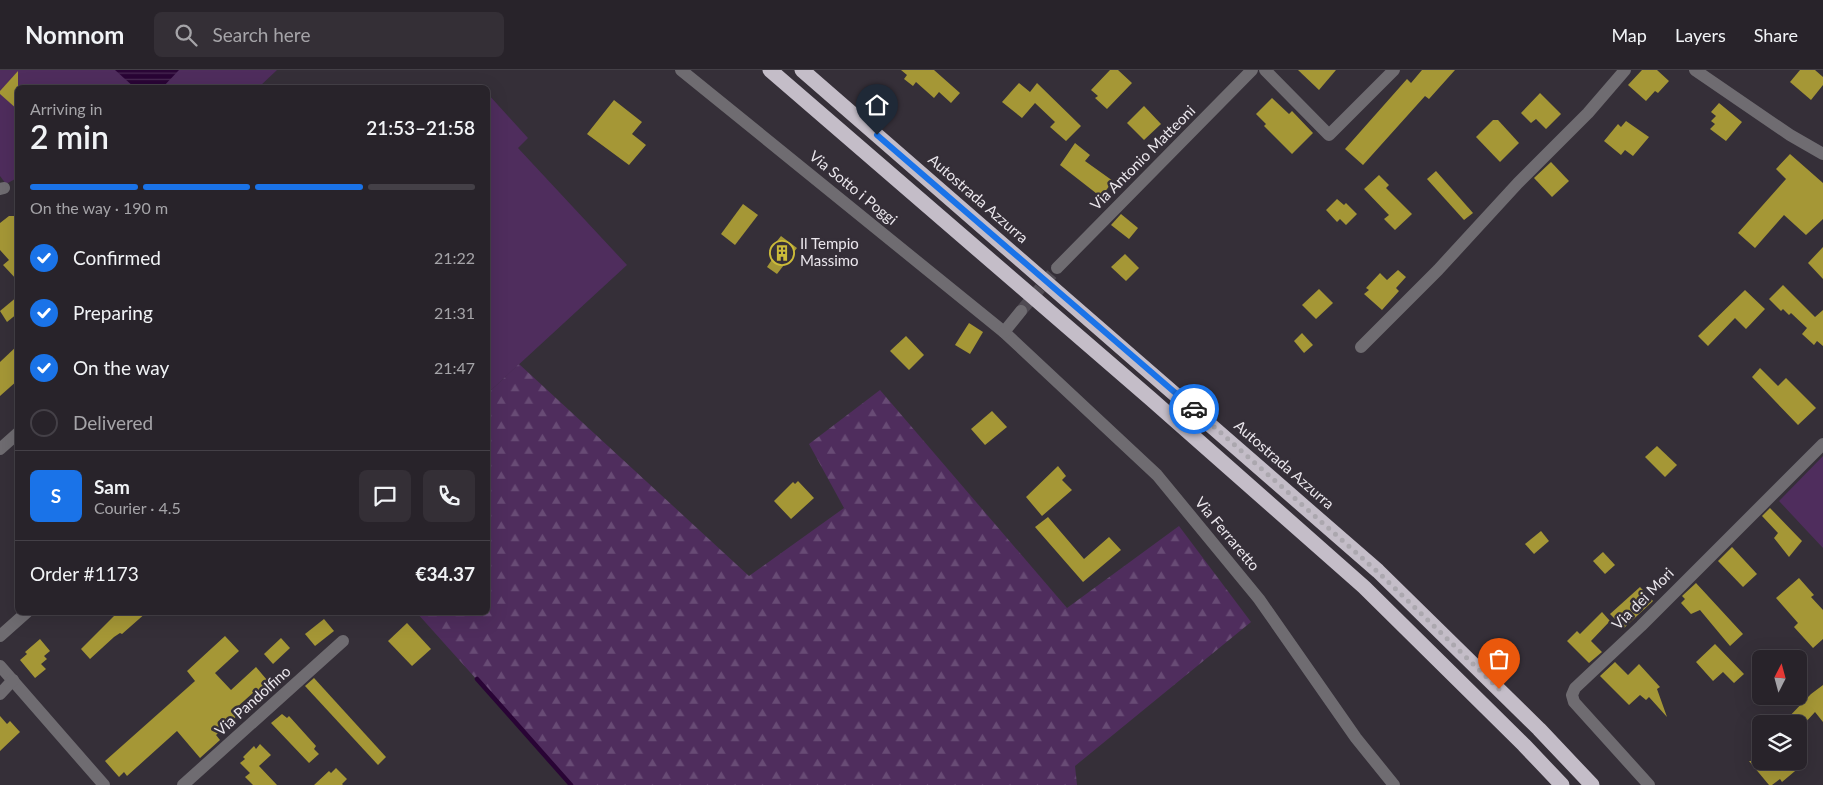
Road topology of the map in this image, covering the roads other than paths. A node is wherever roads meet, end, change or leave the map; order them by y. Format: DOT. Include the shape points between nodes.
graph roads {
  1 [pos="681,70"];
  2 [pos="770,70"];
  3 [pos="802,70"];
  4 [pos="1252,70"];
  5 [pos="1265,70"];
  6 [pos="1394,70"];
  7 [pos="1625,70"];
  8 [pos="1695,70"];
  9 [pos="1823,154"];
  10 [pos="1057,268"];
  11 [pos="1021,312"];
  12 [pos="1004,332"];
  13 [pos="1361,347"];
  14 [pos="15,436"];
  15 [pos="1823,444"];
  16 [pos="0,449"];
  17 [pos="24,615"];
  18 [pos="0,636"];
  19 [pos="343,641"];
  20 [pos="0,666"];
  21 [pos="13,680"];
  22 [pos="0,694"];
  23 [pos="104,785"];
  24 [pos="183,785"];
  25 [pos="1394,785"];
  26 [pos="1562,785"];
  27 [pos="1592,785"];
  28 [pos="1649,785"];
  1 -- 12 [label="street, Via Sotto i Poggi"];
  2 -- 26 [label="highway" via="1364,587"];
  3 -- 27 [label="highway, Autostrada Azzurra" via="1378,572"];
  4 -- 10 [label="street, Via Antonio Matteoni"];
  5 -- 6 [label="street" via="1329,135"];
  7 -- 13 [label="street" via="1588,114"];
  8 -- 9 [label="street"];
  11 -- 12 [label="street"];
  12 -- 25 [label="street, Via Ferraretto" via="1158,475 1259,598 1356,738"];
  14 -- 16 [label="street"];
  15 -- 28 [label="street, Via dei Mori" via="1575,688 1574,702"];
  17 -- 18 [label="street"];
  19 -- 24 [label="street, Via Pandolfino"];
  20 -- 21 [label="street"];
  21 -- 22 [label="street"];
  21 -- 23 [label="street"];
}
